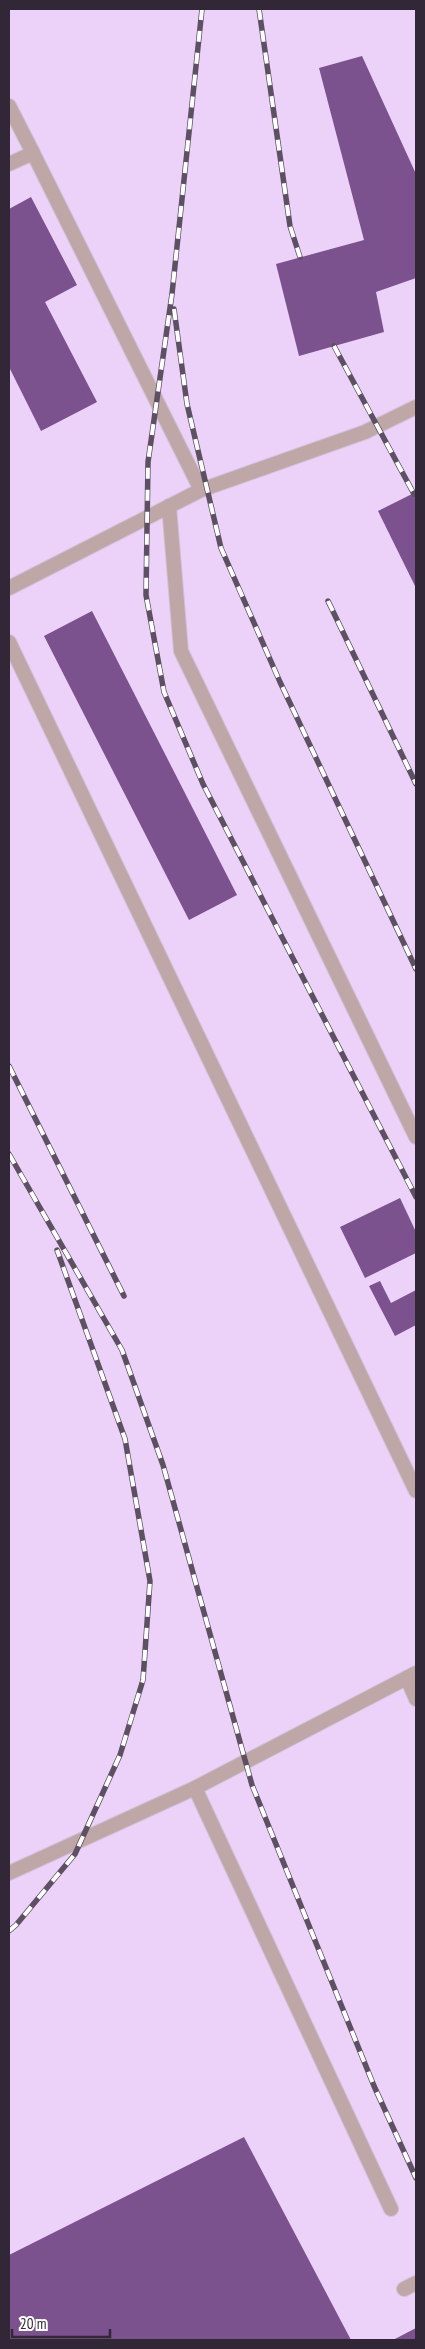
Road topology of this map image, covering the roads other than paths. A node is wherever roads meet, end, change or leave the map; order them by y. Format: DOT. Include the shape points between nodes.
graph roads {
  1 [pos="9,106"];
  2 [pos="33,153"];
  3 [pos="9,164"];
  4 [pos="416,406"];
  5 [pos="201,490"];
  6 [pos="169,506"];
  7 [pos="9,588"];
  8 [pos="9,642"];
  9 [pos="416,1137"];
  10 [pos="416,1491"];
  11 [pos="411,1676"];
  12 [pos="416,1699"];
  13 [pos="195,1788"];
  14 [pos="9,1873"];
  15 [pos="392,2209"];
  1 -- 2 [label="lane"];
  2 -- 3 [label="lane"];
  2 -- 5 [label="lane"];
  4 -- 5 [label="lane" via="365,432"];
  5 -- 6 [label="lane"];
  6 -- 7 [label="lane"];
  6 -- 9 [label="lane" via="181,651"];
  8 -- 10 [label="lane"];
  11 -- 12 [label="lane"];
  11 -- 13 [label="lane"];
  13 -- 14 [label="lane"];
  13 -- 15 [label="lane"];
}
